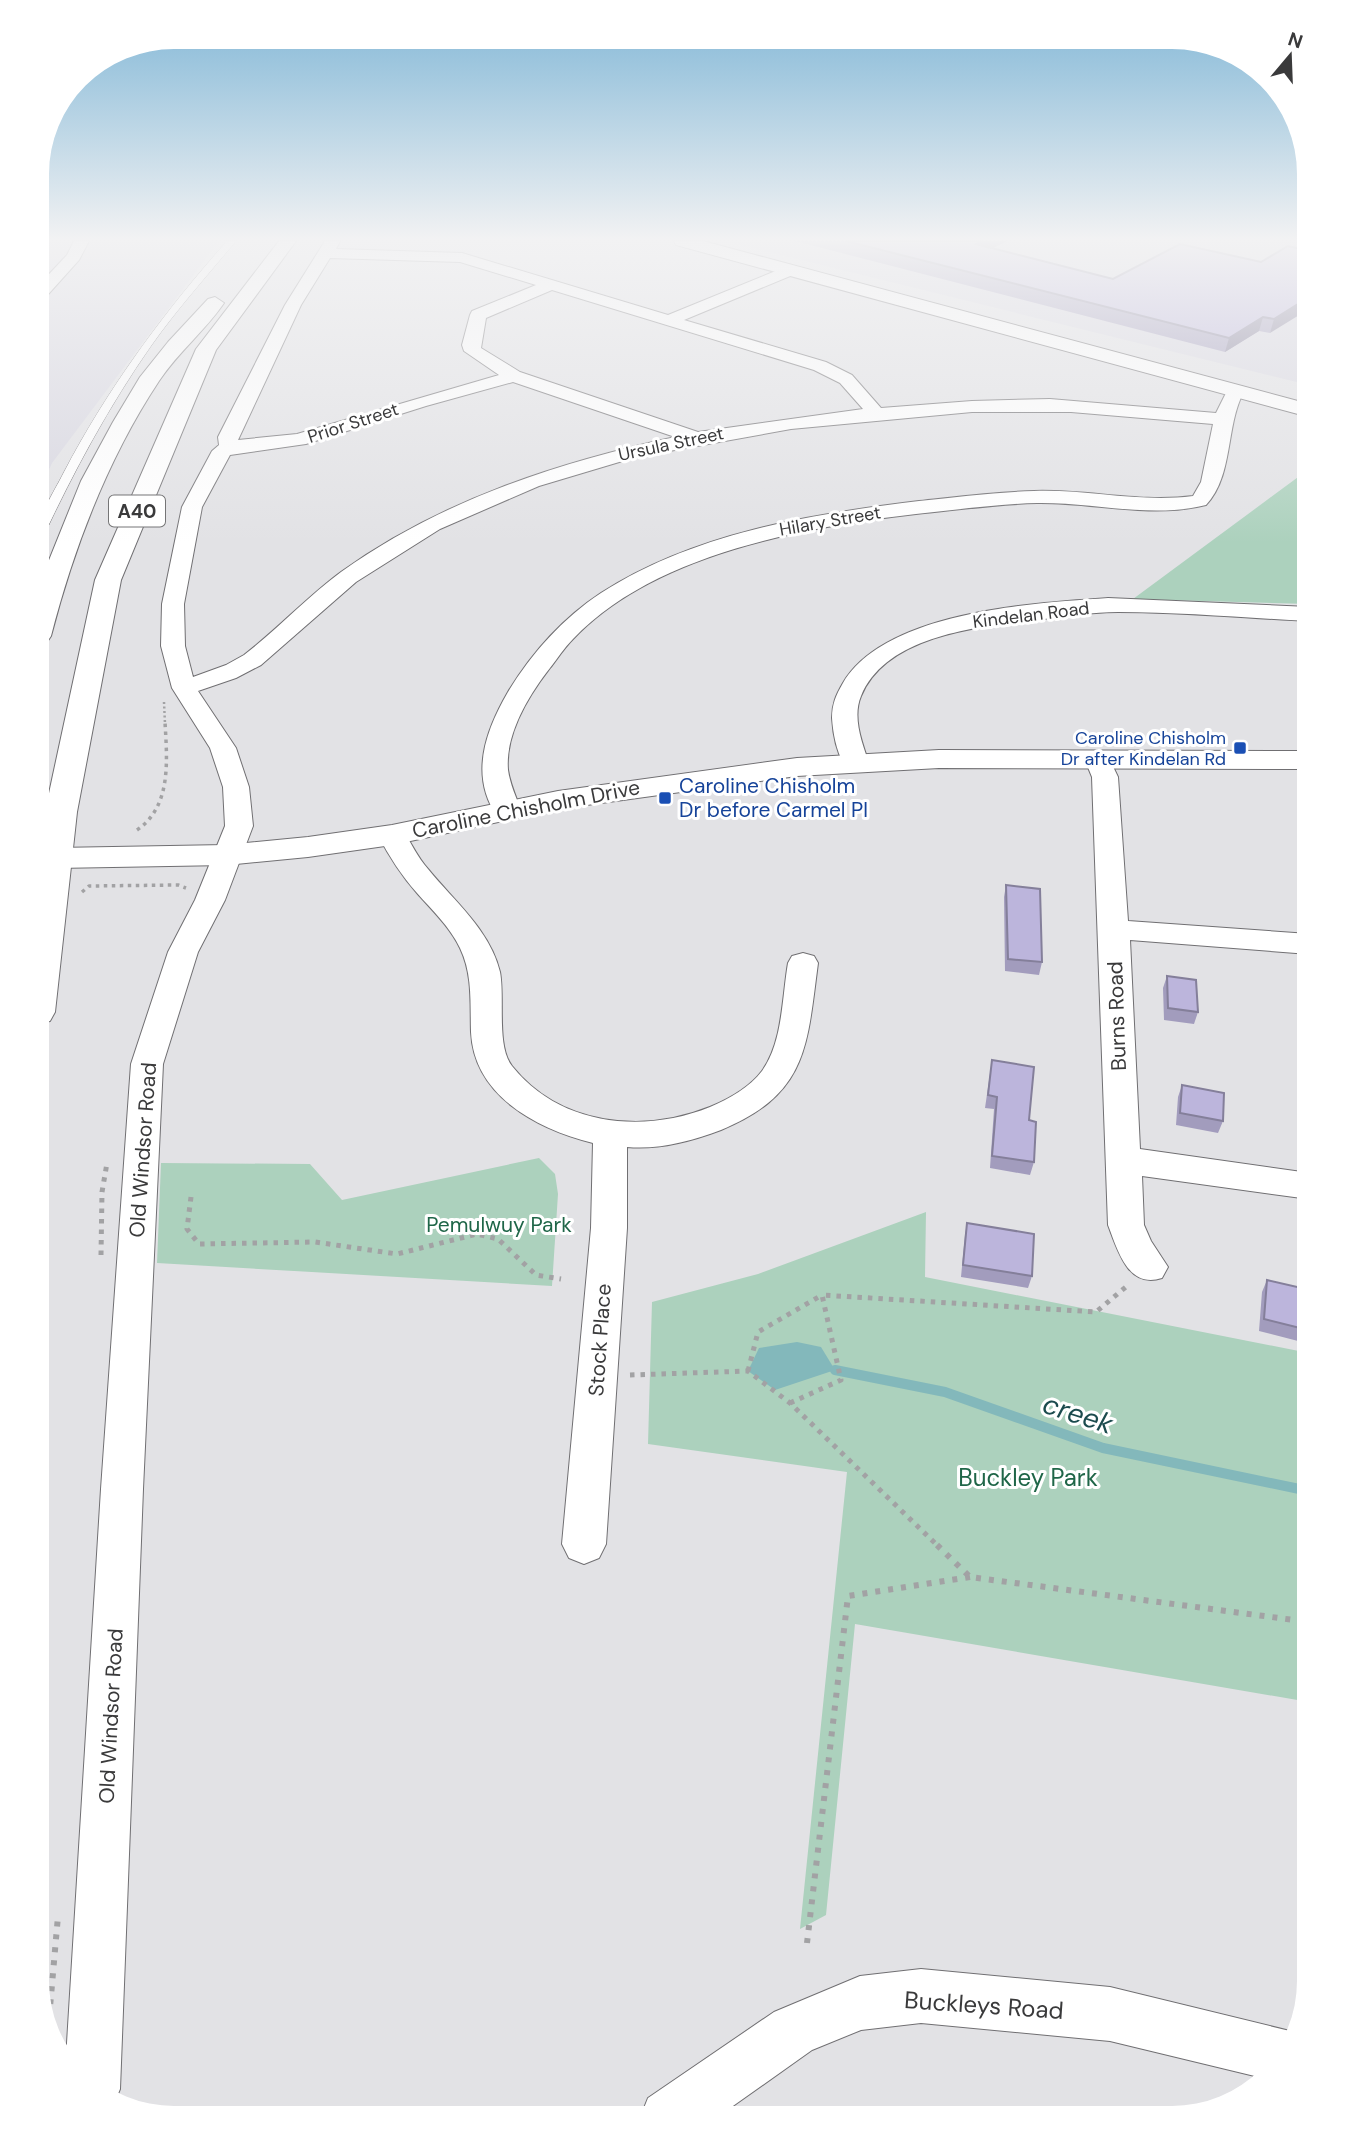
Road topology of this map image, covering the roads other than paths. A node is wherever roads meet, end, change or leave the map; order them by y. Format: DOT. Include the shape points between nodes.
graph roads {
  1 [pos="148,342"];
  2 [pos="180,342"];
  3 [pos="212,342"];
  4 [pos="274,342"];
  5 [pos="472,342"];
  6 [pos="737,342"];
  7 [pos="1051,342"];
  8 [pos="514,376"];
  9 [pos="1235,391"];
  10 [pos="1297,408"];
  11 [pos="877,414"];
  12 [pos="1221,419"];
  13 [pos="693,438"];
  14 [pos="229,447"];
  15 [pos="49,512"];
  16 [pos="49,594"];
  17 [pos="1297,613"];
  18 [pos="184,688"];
  19 [pos="1098,760"];
  20 [pos="1297,760"];
  21 [pos="856,763"];
  22 [pos="507,810"];
  23 [pos="392,835"];
  24 [pos="49,849"];
  25 [pos="226,855"];
  26 [pos="49,858"];
  27 [pos="1114,929"];
  28 [pos="1297,943"];
  29 [pos="803,963"];
  30 [pos="610,1135"];
  31 [pos="1123,1160"];
  32 [pos="1297,1184"];
  33 [pos="1149,1267"];
  34 [pos="584,1544"];
  35 [pos="1274,2053"];
  36 [pos="93,2076"];
  37 [pos="685,2106"];
  1 -- 15 [label="lane" via="79,451"];
  2 -- 16 [label="main road, A40" via="140,393 87,496"];
  3 -- 24 [label="main road, A40" via="184,396 108,580 61,812"];
  4 -- 14 [label="street, Old Windsor Road" via="228,437"];
  5 -- 8 [label="street" via="473,351"];
  6 -- 11 [label="street" via="820,366 846,379"];
  7 -- 9 [label="main road"];
  8 -- 13 [label="street"];
  8 -- 14 [label="street, Prior Street" via="299,440"];
  9 -- 10 [label="main road"];
  9 -- 12 [label="street, Hilary Street"];
  11 -- 12 [label="street, Ursula Street" via="1050,405"];
  11 -- 13 [label="street, Ursula Street" via="788,422"];
  12 -- 22 [label="street, Hilary Street" via="1210,489 1199,501 1172,504 1035,496 855,514 713,548 631,585 597,608 541,660 509,713 495,759 498,788"];
  13 -- 18 [label="street, Ursula Street" via="578,466 472,505 363,567 320,599 259,656"];
  14 -- 18 [label="street, Old Windsor Road" via="192,507 173,604 173,646"];
  17 -- 21 [label="street, Kindelan Road" via="1117,605 937,628 882,655 858,678 844,716"];
  18 -- 25 [label="street, Old Windsor Road" via="223,748 236,787 239,826"];
  19 -- 20 [label="main road, Caroline Chisholm Drive"];
  19 -- 21 [label="main road, Caroline Chisholm Drive"];
  19 -- 27 [label="street, Burns Road" via="1105,777"];
  21 -- 22 [label="main road, Caroline Chisholm Drive" via="687,780"];
  22 -- 23 [label="main road, Caroline Chisholm Drive"];
  23 -- 25 [label="main road, Caroline Chisholm Drive"];
  23 -- 30 [label="street" via="408,863 473,941 486,975 488,1053 497,1070 542,1111 574,1127"];
  25 -- 26 [label="main road, Caroline Chisholm Drive"];
  25 -- 36 [label="street, Old Windsor Road" via="210,900 183,952 147,1064"];
  27 -- 28 [label="street"];
  27 -- 31 [label="street, Burns Road"];
  29 -- 30 [label="street" via="786,1054 776,1077 760,1093 740,1108 691,1129"];
  30 -- 34 [label="street, Stock Place" via="609,1228"];
  31 -- 32 [label="street"];
  31 -- 33 [label="street, Burns Road" via="1126,1225"];
  35 -- 37 [label="street, Buckleys Road" via="1110,2014 920,1996 860,2003 793,2031"];
}
